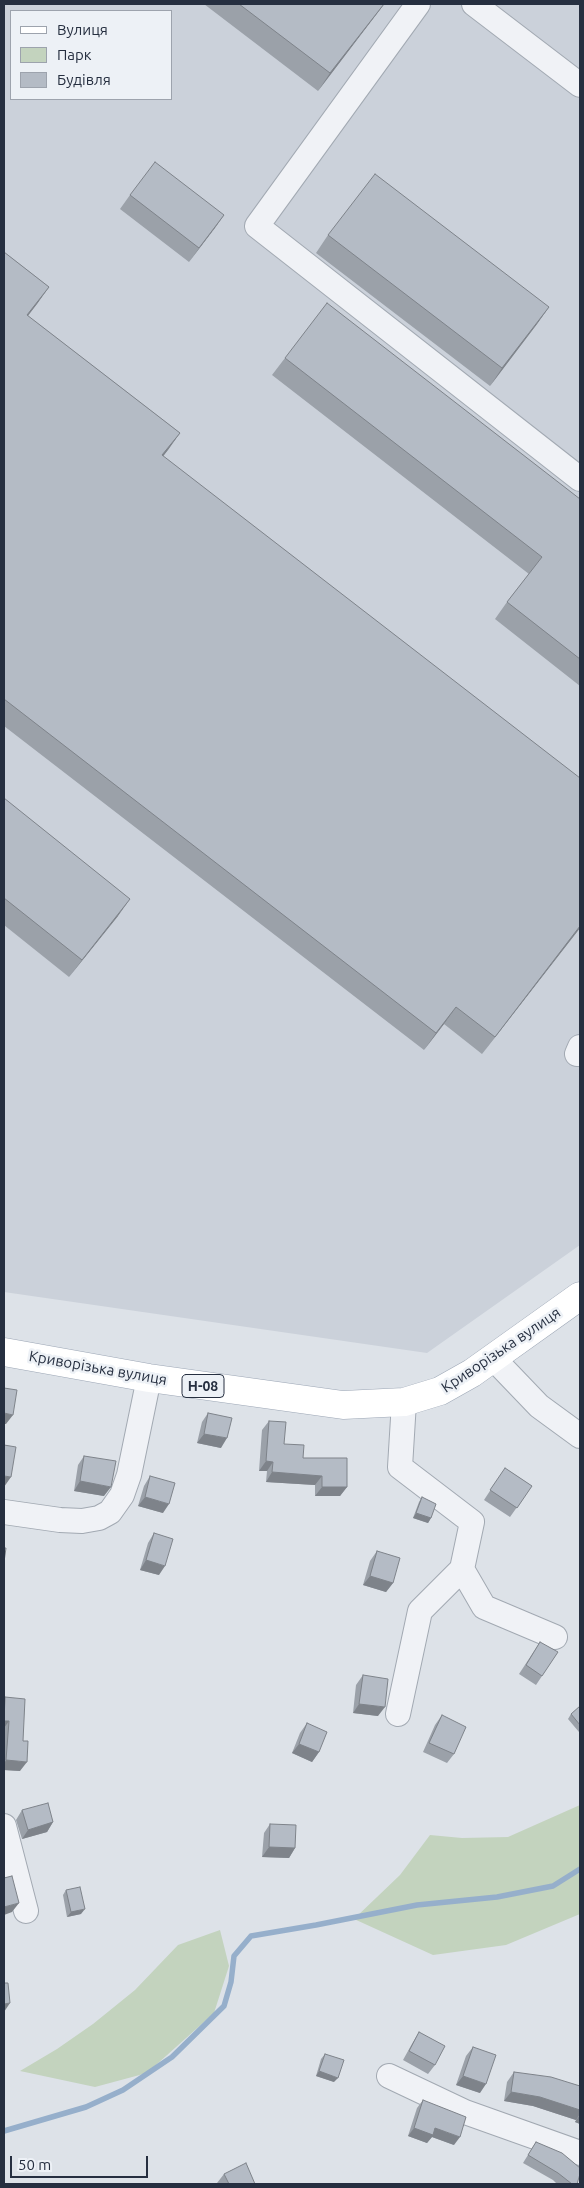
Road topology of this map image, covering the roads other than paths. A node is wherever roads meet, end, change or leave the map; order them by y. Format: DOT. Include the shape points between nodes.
graph roads {
  1 [pos="418,4"];
  2 [pos="474,4"];
  3 [pos="580,85"];
  4 [pos="580,478"];
  5 [pos="580,1296"];
  6 [pos="4,1352"];
  7 [pos="493,1358"];
  8 [pos="149,1378"];
  9 [pos="404,1402"];
  10 [pos="580,1436"];
  11 [pos="4,1512"];
  12 [pos="462,1570"];
  13 [pos="555,1637"];
  14 [pos="398,1714"];
  15 [pos="4,1826"];
  16 [pos="26,1911"];
  17 [pos="388,2076"];
  18 [pos="580,2153"];
  1 -- 4 [label="street" via="257,226"];
  2 -- 3 [label="street"];
  5 -- 7 [label="main road, Криворізька вулиця / Н-08"];
  6 -- 8 [label="main road, Криворізька вулиця / Н-08"];
  7 -- 9 [label="main road, Криворізька вулиця / Н-08" via="440,1391"];
  7 -- 10 [label="street" via="539,1406"];
  8 -- 9 [label="main road, Криворізька вулиця / Н-08" via="343,1405"];
  8 -- 11 [label="street" via="129,1475 122,1495 110,1512 100,1518 82,1521"];
  9 -- 12 [label="street" via="400,1467 472,1522"];
  12 -- 13 [label="street" via="484,1606"];
  12 -- 14 [label="street" via="420,1611"];
  15 -- 16 [label="street"];
  17 -- 18 [label="street" via="465,2112"];
}
